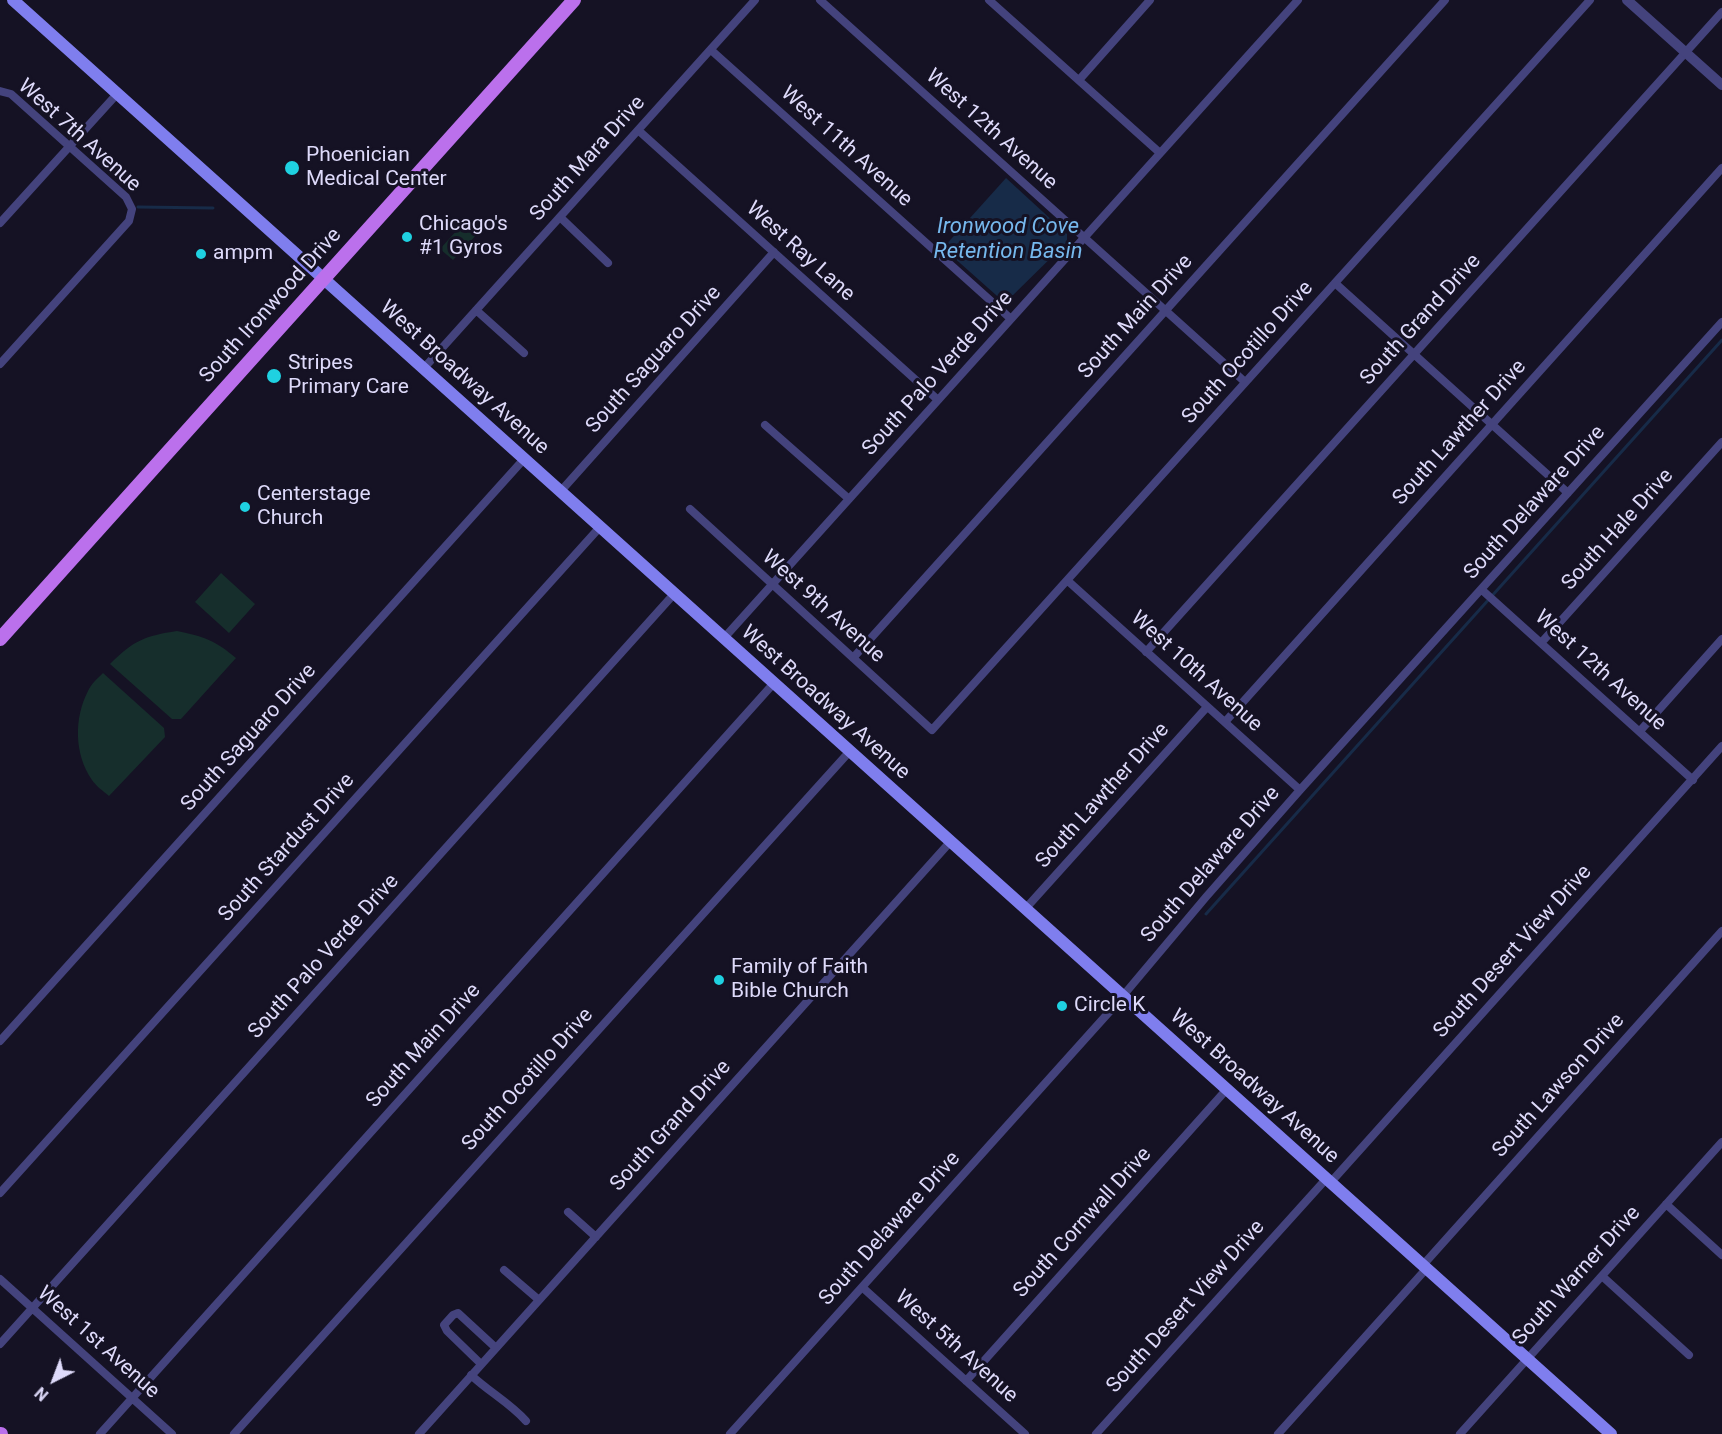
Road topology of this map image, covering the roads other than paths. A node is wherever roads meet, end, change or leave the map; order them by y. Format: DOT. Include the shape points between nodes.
graph roads {
  1 [pos="14,0"];
  2 [pos="574,0"];
  3 [pos="755,0"];
  4 [pos="820,0"];
  5 [pos="989,0"];
  6 [pos="1150,0"];
  7 [pos="1298,0"];
  8 [pos="1445,0"];
  9 [pos="1590,0"];
  10 [pos="1627,0"];
  11 [pos="1722,12"];
  12 [pos="711,50"];
  13 [pos="1685,52"];
  14 [pos="1079,80"];
  15 [pos="1722,85"];
  16 [pos="0,91"];
  17 [pos="117,94"];
  18 [pos="638,130"];
  19 [pos="69,146"];
  20 [pos="1160,153"];
  21 [pos="1722,168"];
  22 [pos="560,217"];
  23 [pos="0,223"];
  24 [pos="1084,237"];
  25 [pos="774,252"];
  26 [pos="608,262"];
  27 [pos="323,279"];
  28 [pos="1335,283"];
  29 [pos="476,310"];
  30 [pos="1166,311"];
  31 [pos="1011,320"];
  32 [pos="1722,322"];
  33 [pos="524,353"];
  34 [pos="1414,354"];
  35 [pos="0,364"];
  36 [pos="424,368"];
  37 [pos="1245,382"];
  38 [pos="938,400"];
  39 [pos="1491,424"];
  40 [pos="765,425"];
  41 [pos="1722,442"];
  42 [pos="524,459"];
  43 [pos="560,492"];
  44 [pos="1568,493"];
  45 [pos="849,499"];
  46 [pos="690,509"];
  47 [pos="600,527"];
  48 [pos="1068,581"];
  49 [pos="772,584"];
  50 [pos="675,594"];
  51 [pos="1488,595"];
  52 [pos="724,638"];
  53 [pos="0,639"];
  54 [pos="1722,639"];
  55 [pos="1541,643"];
  56 [pos="1146,652"];
  57 [pos="853,658"];
  58 [pos="774,683"];
  59 [pos="1207,707"];
  60 [pos="1225,722"];
  61 [pos="932,730"];
  62 [pos="1640,731"];
  63 [pos="1722,746"];
  64 [pos="850,751"];
  65 [pos="1693,780"];
  66 [pos="1300,790"];
  67 [pos="951,841"];
  68 [pos="1026,908"];
  69 [pos="1722,931"];
  70 [pos="1123,996"];
  71 [pos="0,1041"];
  72 [pos="1227,1089"];
  73 [pos="1722,1142"];
  74 [pos="1329,1180"];
  75 [pos="0,1193"];
  76 [pos="1666,1204"];
  77 [pos="568,1212"];
  78 [pos="596,1237"];
  79 [pos="1722,1255"];
  80 [pos="1425,1266"];
  81 [pos="504,1270"];
  82 [pos="1602,1276"];
  83 [pos="0,1279"];
  84 [pos="862,1287"];
  85 [pos="539,1300"];
  86 [pos="32,1308"];
  87 [pos="0,1344"];
  88 [pos="496,1348"];
  89 [pos="1689,1355"];
  90 [pos="1527,1359"];
  91 [pos="481,1364"];
  92 [pos="471,1375"];
  93 [pos="966,1381"];
  94 [pos="132,1398"];
  95 [pos="526,1422"];
  96 [pos="100,1434"];
  97 [pos="172,1434"];
  98 [pos="234,1434"];
  99 [pos="419,1434"];
  100 [pos="730,1434"];
  101 [pos="1025,1434"];
  102 [pos="1096,1434"];
  103 [pos="1278,1434"];
  104 [pos="1460,1434"];
  105 [pos="1611,1434"];
  1 -- 17 [label="main road, West Broadway Avenue"];
  2 -- 27 [label="main road, South Ironwood Drive"];
  3 -- 12 [label="street, South Mara Drive"];
  4 -- 24 [label="street, West 12th Avenue"];
  5 -- 14 [label="street"];
  6 -- 14 [label="street"];
  7 -- 20 [label="street, South Palo Verde Drive"];
  8 -- 30 [label="street, South Main Drive"];
  9 -- 28 [label="street, South Ocotillo Drive"];
  10 -- 13 [label="street"];
  11 -- 13 [label="street, South Grand Drive"];
  12 -- 18 [label="street, South Mara Drive"];
  12 -- 31 [label="street, West 11th Avenue"];
  13 -- 15 [label="street"];
  13 -- 34 [label="street, South Grand Drive"];
  14 -- 20 [label="street"];
  16 -- 19 [label="street, West 7th Avenue" via="11,94"];
  17 -- 19 [label="street"];
  17 -- 27 [label="main road, West Broadway Avenue"];
  18 -- 22 [label="street, South Mara Drive"];
  18 -- 25 [label="street, West Ray Lane"];
  19 -- 23 [label="street"];
  19 -- 35 [label="street, West 7th Avenue" via="126,197 132,209 129,221"];
  20 -- 24 [label="street, South Palo Verde Drive"];
  21 -- 39 [label="street, South Lawther Drive"];
  22 -- 26 [label="street"];
  22 -- 29 [label="street, South Mara Drive"];
  24 -- 30 [label="street, West 12th Avenue"];
  24 -- 31 [label="street, South Palo Verde Drive"];
  25 -- 38 [label="street, West Ray Lane"];
  25 -- 43 [label="street, South Saguaro Drive"];
  27 -- 36 [label="main road, West Broadway Avenue"];
  27 -- 53 [label="main road, South Ironwood Drive"];
  28 -- 34 [label="street"];
  28 -- 37 [label="street, South Ocotillo Drive"];
  29 -- 33 [label="street"];
  29 -- 36 [label="street, South Mara Drive"];
  30 -- 37 [label="street, West 12th Avenue"];
  30 -- 57 [label="street, South Main Drive"];
  31 -- 38 [label="street, South Palo Verde Drive"];
  32 -- 44 [label="street, South Delaware Drive"];
  34 -- 39 [label="street"];
  34 -- 56 [label="street, South Grand Drive"];
  36 -- 42 [label="main road, West Broadway Avenue"];
  37 -- 48 [label="street, South Ocotillo Drive"];
  38 -- 45 [label="street, South Palo Verde Drive"];
  39 -- 44 [label="street"];
  39 -- 60 [label="street, South Lawther Drive"];
  40 -- 45 [label="street"];
  41 -- 55 [label="street, South Hale Drive"];
  42 -- 43 [label="main road, West Broadway Avenue"];
  42 -- 71 [label="street, South Saguaro Drive"];
  43 -- 47 [label="main road, West Broadway Avenue"];
  44 -- 51 [label="street, South Delaware Drive"];
  45 -- 49 [label="street, South Palo Verde Drive"];
  46 -- 49 [label="street, West 9th Avenue"];
  47 -- 50 [label="main road, West Broadway Avenue"];
  47 -- 75 [label="street, South Stardust Drive"];
  48 -- 56 [label="street, West 10th Avenue"];
  48 -- 61 [label="street, South Ocotillo Drive"];
  49 -- 52 [label="street, South Palo Verde Drive"];
  49 -- 57 [label="street, West 9th Avenue"];
  50 -- 52 [label="main road, West Broadway Avenue"];
  50 -- 86 [label="street, South Palo Verde Drive"];
  51 -- 55 [label="street, West 12th Avenue"];
  51 -- 66 [label="street, South Delaware Drive"];
  52 -- 58 [label="main road, West Broadway Avenue"];
  54 -- 62 [label="street"];
  55 -- 62 [label="street, West 12th Avenue"];
  56 -- 59 [label="street, West 10th Avenue"];
  57 -- 61 [label="street, West 9th Avenue"];
  58 -- 64 [label="main road, West Broadway Avenue"];
  58 -- 94 [label="street, South Main Drive"];
  59 -- 60 [label="street, West 10th Avenue"];
  59 -- 68 [label="street, South Lawther Drive"];
  60 -- 66 [label="street, West 10th Avenue"];
  62 -- 65 [label="street, West 12th Avenue"];
  63 -- 65 [label="street, South Desert View Drive"];
  64 -- 67 [label="main road, West Broadway Avenue"];
  64 -- 98 [label="street, South Ocotillo Drive"];
  65 -- 74 [label="street, South Desert View Drive"];
  66 -- 70 [label="street, South Delaware Drive"];
  67 -- 68 [label="main road, West Broadway Avenue"];
  67 -- 78 [label="street, South Grand Drive"];
  68 -- 70 [label="main road, West Broadway Avenue"];
  69 -- 80 [label="street, South Lawson Drive"];
  70 -- 72 [label="main road, West Broadway Avenue"];
  70 -- 84 [label="street, South Delaware Drive"];
  72 -- 74 [label="main road, West Broadway Avenue"];
  72 -- 93 [label="street, South Cornwall Drive"];
  73 -- 76 [label="street, South Warner Drive"];
  74 -- 80 [label="main road, West Broadway Avenue"];
  74 -- 102 [label="street, South Desert View Drive"];
  76 -- 79 [label="street"];
  76 -- 82 [label="street, South Warner Drive"];
  77 -- 78 [label="street"];
  78 -- 85 [label="street, South Grand Drive"];
  80 -- 90 [label="main road, West Broadway Avenue"];
  80 -- 103 [label="street, South Lawson Drive"];
  81 -- 85 [label="street"];
  82 -- 89 [label="street"];
  82 -- 90 [label="street, South Warner Drive"];
  83 -- 86 [label="street, West 1st Avenue"];
  84 -- 93 [label="street, West 5th Avenue"];
  84 -- 100 [label="street, South Delaware Drive"];
  85 -- 88 [label="street, South Grand Drive"];
  86 -- 87 [label="street, South Palo Verde Drive"];
  86 -- 94 [label="street, West 1st Avenue"];
  88 -- 91 [label="street, South Grand Drive"];
  88 -- 91 [label="street" via="458,1313 453,1315 444,1325 447,1331"];
  90 -- 104 [label="street, South Warner Drive"];
  90 -- 105 [label="main road, West Broadway Avenue"];
  91 -- 92 [label="street, South Grand Drive"];
  92 -- 95 [label="street"];
  92 -- 99 [label="street, South Grand Drive"];
  93 -- 101 [label="street, West 5th Avenue"];
  94 -- 96 [label="street, South Main Drive"];
  94 -- 97 [label="street, West 1st Avenue"];
}
